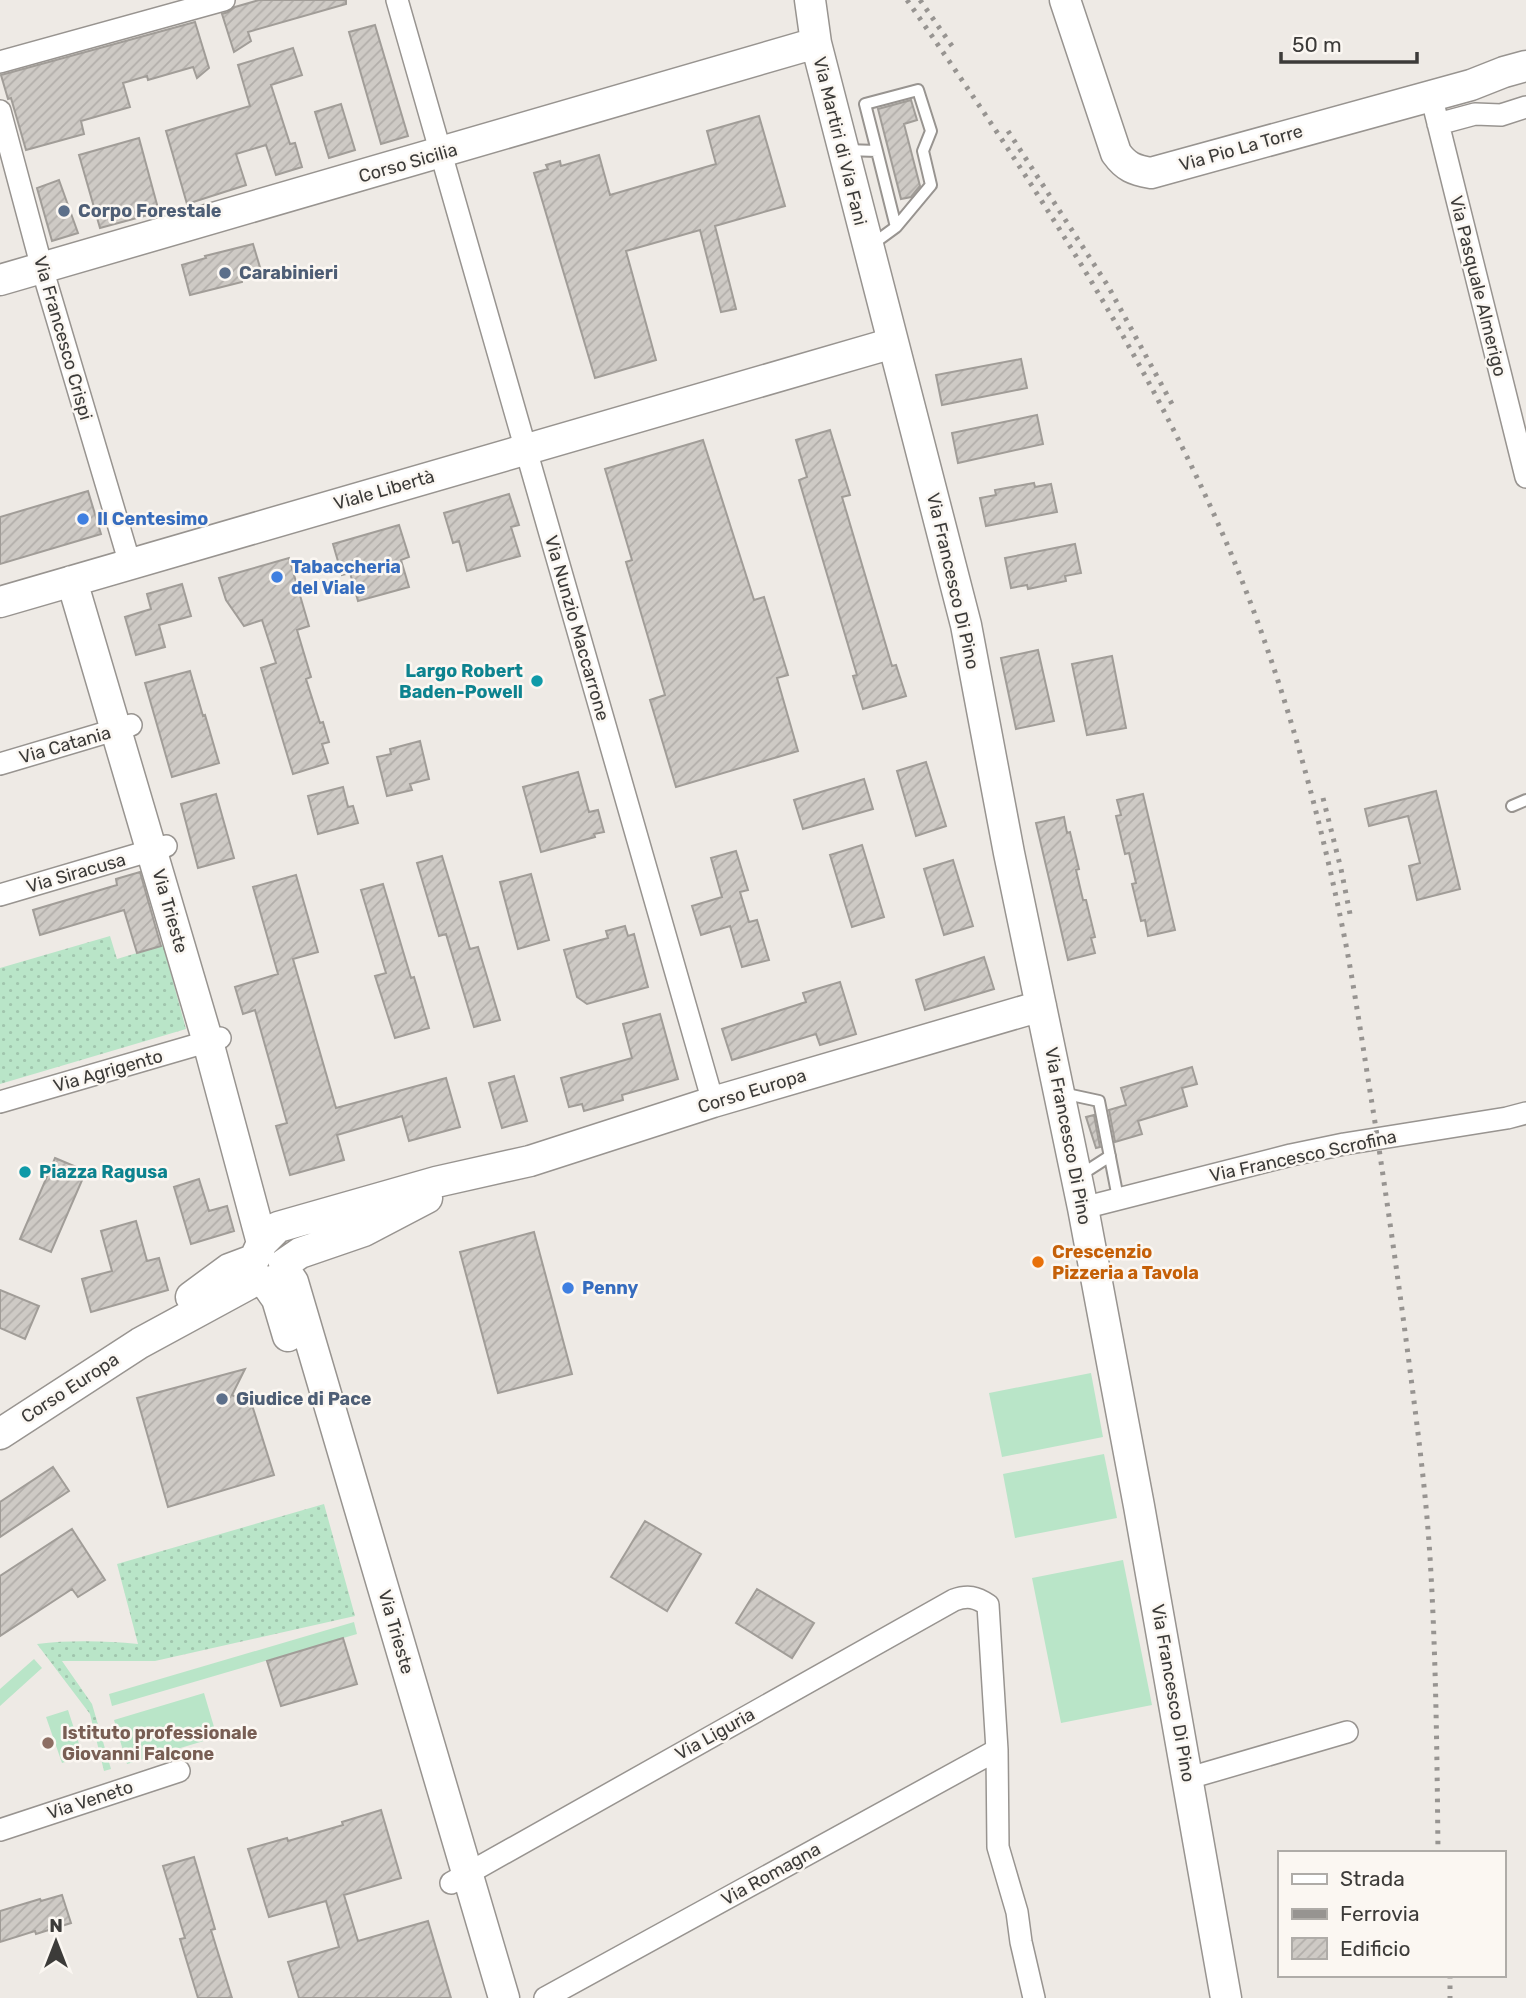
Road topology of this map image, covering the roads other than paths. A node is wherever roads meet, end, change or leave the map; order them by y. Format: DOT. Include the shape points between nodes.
graph roads {
  1 [pos="224,0"];
  2 [pos="397,0"];
  3 [pos="810,0"];
  4 [pos="1065,0"];
  5 [pos="816,43"];
  6 [pos="0,62"];
  7 [pos="1526,66"];
  8 [pos="1471,85"];
  9 [pos="1526,89"];
  10 [pos="1431,95"];
  11 [pos="1526,107"];
  12 [pos="0,111"];
  13 [pos="1438,124"];
  14 [pos="843,150"];
  15 [pos="877,152"];
  16 [pos="441,153"];
  17 [pos="896,227"];
  18 [pos="868,248"];
  19 [pos="42,268"];
  20 [pos="0,280"];
  21 [pos="877,280"];
  22 [pos="893,343"];
  23 [pos="525,449"];
  24 [pos="1526,477"];
  25 [pos="130,564"];
  26 [pos="79,578"];
  27 [pos="0,602"];
  28 [pos="124,728"];
  29 [pos="0,764"];
  30 [pos="1526,800"];
  31 [pos="1512,806"];
  32 [pos="159,848"];
  33 [pos="0,895"];
  34 [pos="1041,1006"];
  35 [pos="215,1040"];
  36 [pos="1059,1093"];
  37 [pos="4,1100"];
  38 [pos="713,1102"];
  39 [pos="1526,1113"];
  40 [pos="1110,1156"];
  41 [pos="1076,1177"];
  42 [pos="1118,1198"];
  43 [pos="1083,1208"];
  44 [pos="268,1260"];
  45 [pos="0,1434"];
  46 [pos="1347,1732"];
  47 [pos="997,1750"];
  48 [pos="179,1771"];
  49 [pos="1189,1778"];
  50 [pos="0,1830"];
  51 [pos="459,1878"];
  52 [pos="484,1998"];
  53 [pos="504,1998"];
  54 [pos="545,1998"];
  55 [pos="1034,1998"];
  56 [pos="1226,1998"];
  1 -- 6 [label="street"];
  2 -- 16 [label="street, Via Nunzio Maccarrone"];
  3 -- 5 [label="street, Via Martiri di Via Fani"];
  4 -- 10 [label="street, Via Pio La Torre" via="1115,153 1138,171 1151,173"];
  5 -- 14 [label="street, Via Martiri di Via Fani"];
  5 -- 16 [label="street, Corso Sicilia"];
  7 -- 8 [label="street, Via Pio La Torre"];
  8 -- 9 [label="street"];
  8 -- 10 [label="street, Via Pio La Torre"];
  10 -- 13 [label="street, Via Pasquale Almerigo"];
  11 -- 13 [label="street"];
  12 -- 19 [label="street, Via Francesco Crispi"];
  13 -- 24 [label="street, Via Pasquale Almerigo"];
  14 -- 15 [label="lane"];
  14 -- 18 [label="street, Via Martiri di Via Fani"];
  15 -- 17 [label="lane"];
  15 -- 17 [label="lane" via="865,104 918,90 931,131 923,151 931,185"];
  16 -- 19 [label="street, Corso Sicilia"];
  16 -- 23 [label="street, Via Nunzio Maccarrone"];
  17 -- 18 [label="lane"];
  18 -- 21 [label="street, Via Martiri di Via Fani"];
  19 -- 20 [label="street, Corso Sicilia"];
  19 -- 25 [label="street, Via Francesco Crispi"];
  21 -- 22 [label="street, Via Francesco Di Pino"];
  22 -- 23 [label="street, Viale Libertà"];
  22 -- 34 [label="street, Via Francesco Di Pino" via="966,625"];
  23 -- 25 [label="street, Viale Libertà"];
  23 -- 38 [label="street, Via Nunzio Maccarrone"];
  25 -- 26 [label="street, Viale Libertà"];
  26 -- 27 [label="street, Viale Libertà"];
  26 -- 28 [label="street, Via Trieste"];
  28 -- 29 [label="street, Via Catania"];
  28 -- 32 [label="street, Via Trieste"];
  30 -- 31 [label="lane"];
  32 -- 33 [label="street, Via Siracusa"];
  32 -- 35 [label="street, Via Trieste"];
  34 -- 36 [label="street, Via Francesco Di Pino"];
  34 -- 38 [label="street, Corso Europa"];
  35 -- 37 [label="street, Via Agrigento"];
  35 -- 44 [label="street, Via Trieste"];
  36 -- 40 [label="lane" via="1099,1101"];
  36 -- 41 [label="street, Via Francesco Di Pino"];
  38 -- 44 [label="street, Corso Europa" via="530,1161 436,1182 323,1230"];
  39 -- 42 [label="street, Via Francesco Scrofina" via="1304,1152"];
  40 -- 41 [label="lane"];
  40 -- 42 [label="lane"];
  41 -- 43 [label="street, Via Francesco Di Pino"];
  42 -- 43 [label="street, Via Francesco Scrofina"];
  43 -- 49 [label="street, Via Francesco Di Pino"];
  44 -- 45 [label="street, Corso Europa" via="229,1269 140,1343"];
  44 -- 51 [label="street, Via Trieste"];
  46 -- 49 [label="street"];
  47 -- 51 [label="street, Via Liguria" via="988,1605 964,1597"];
  47 -- 54 [label="street, Via Romagna"];
  47 -- 55 [label="street" via="999,1847"];
  48 -- 50 [label="street, Via Veneto"];
  49 -- 56 [label="street, Via Francesco Di Pino"];
  51 -- 52 [label="street, Via Trieste"];
  51 -- 53 [label="street, Via Trieste"];
}
